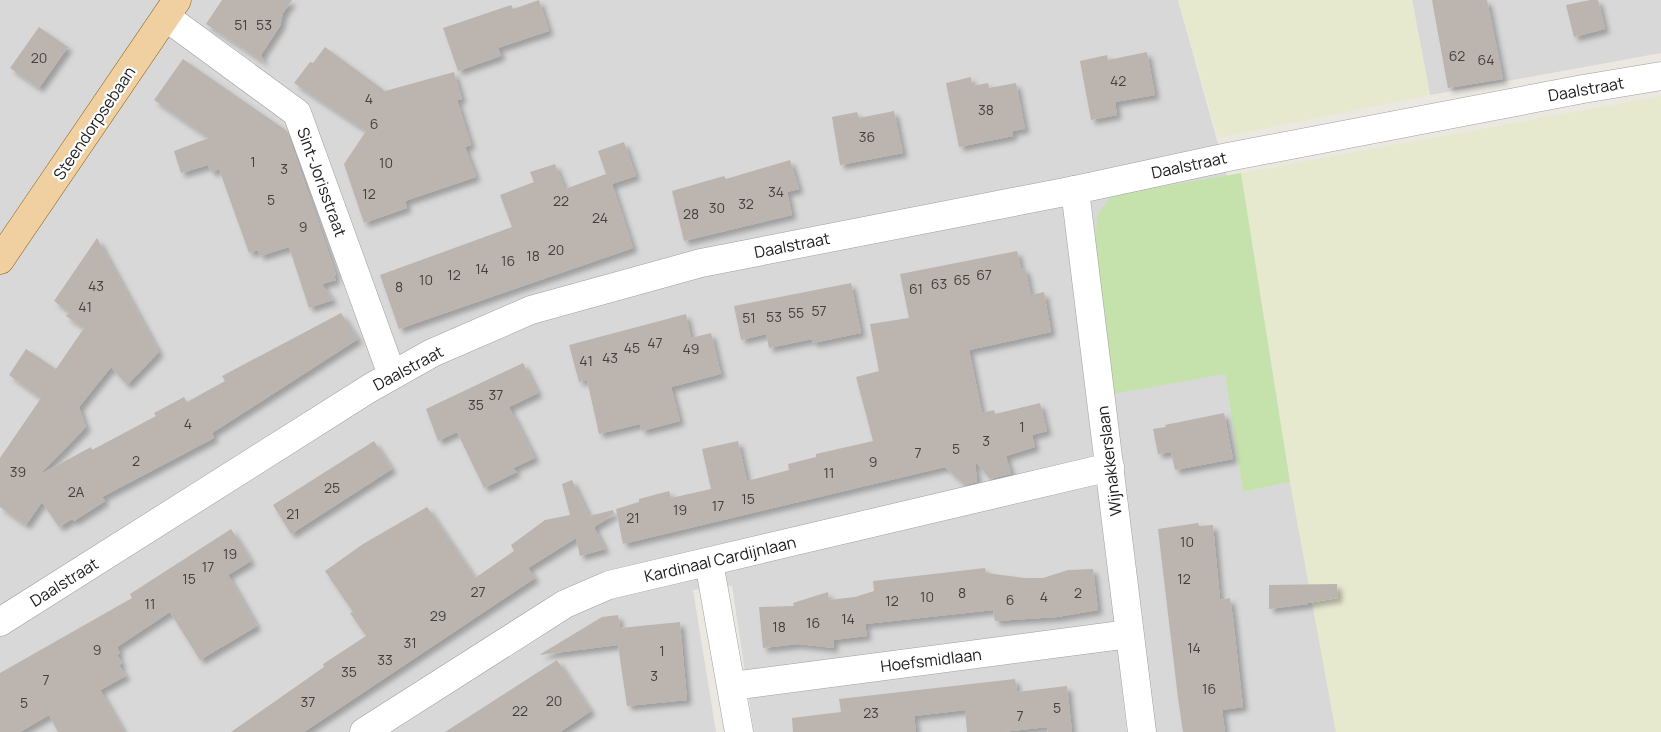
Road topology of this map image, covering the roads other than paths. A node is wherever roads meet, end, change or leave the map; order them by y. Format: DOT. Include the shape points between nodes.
graph roads {
  1 [pos="171,8"];
  2 [pos="1661,76"];
  3 [pos="1075,190"];
  4 [pos="3,257"];
  5 [pos="392,375"];
  6 [pos="1110,467"];
  7 [pos="709,562"];
  8 [pos="0,622"];
  9 [pos="1129,634"];
  10 [pos="732,686"];
  11 [pos="378,728"];
  12 [pos="739,732"];
  13 [pos="1142,732"];
  1 -- 4 [label="main road, Steendorpsebaan"];
  1 -- 5 [label="street, Sint-Jorisstraat" via="297,113"];
  2 -- 3 [label="street, Daalstraat" via="1256,151"];
  3 -- 5 [label="street, Daalstraat" via="644,277 522,313 432,353"];
  3 -- 6 [label="street, Wijnakkerslaan"];
  5 -- 8 [label="street, Daalstraat"];
  6 -- 7 [label="street, Kardinaal Cardijnlaan"];
  6 -- 9 [label="street, Wijnakkerslaan"];
  7 -- 10 [label="street"];
  7 -- 11 [label="street, Kardinaal Cardijnlaan" via="609,585 565,604"];
  9 -- 10 [label="street, Hoefsmidlaan"];
  9 -- 13 [label="street, Wijnakkerslaan"];
  10 -- 12 [label="street"];
}
